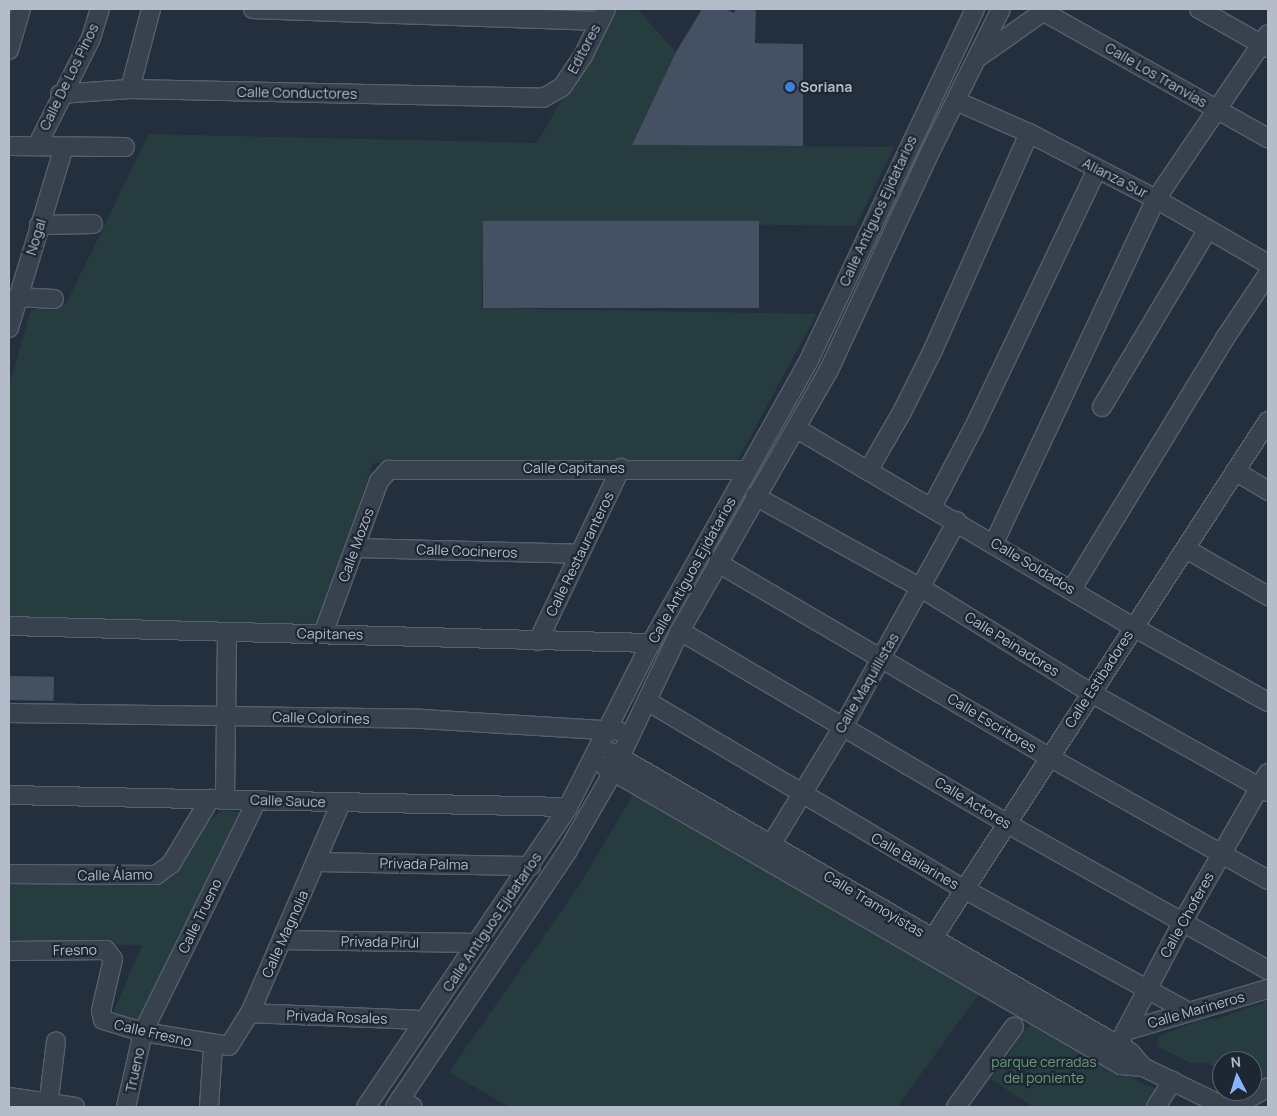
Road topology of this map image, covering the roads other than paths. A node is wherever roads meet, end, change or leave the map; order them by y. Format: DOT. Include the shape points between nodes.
graph roads {
  1 [pos="100,9"];
  2 [pos="151,9"];
  3 [pos="254,9"];
  4 [pos="975,9"];
  5 [pos="1001,9"];
  6 [pos="1199,9"];
  7 [pos="16,10"];
  8 [pos="1045,10"];
  9 [pos="602,15"];
  10 [pos="1266,42"];
  11 [pos="9,50"];
  12 [pos="978,58"];
  13 [pos="130,89"];
  14 [pos="60,94"];
  15 [pos="534,98"];
  16 [pos="956,101"];
  17 [pos="1218,110"];
  18 [pos="1029,133"];
  19 [pos="1268,138"];
  20 [pos="9,146"];
  21 [pos="37,146"];
  22 [pos="64,147"];
  23 [pos="125,147"];
  24 [pos="1097,169"];
  25 [pos="1156,199"];
  26 [pos="93,224"];
  27 [pos="39,225"];
  28 [pos="1207,231"];
  29 [pos="1268,264"];
  30 [pos="1268,274"];
  31 [pos="18,297"];
  32 [pos="54,299"];
  33 [pos="9,328"];
  34 [pos="1102,407"];
  35 [pos="1268,421"];
  36 [pos="797,429"];
  37 [pos="400,468"];
  38 [pos="621,468"];
  39 [pos="748,470"];
  40 [pos="868,471"];
  41 [pos="1235,472"];
  42 [pos="1268,490"];
  43 [pos="756,496"];
  44 [pos="932,507"];
  45 [pos="957,521"];
  46 [pos="994,542"];
  47 [pos="355,548"];
  48 [pos="1186,549"];
  49 [pos="579,554"];
  50 [pos="718,563"];
  51 [pos="921,588"];
  52 [pos="1072,589"];
  53 [pos="1268,596"];
  54 [pos="9,626"];
  55 [pos="1133,627"];
  56 [pos="680,631"];
  57 [pos="227,632"];
  58 [pos="323,634"];
  59 [pos="538,641"];
  60 [pos="651,642"];
  61 [pos="882,657"];
  62 [pos="1091,693"];
  63 [pos="647,701"];
  64 [pos="1268,702"];
  65 [pos="9,713"];
  66 [pos="225,717"];
  67 [pos="844,726"];
  68 [pos="610,728"];
  69 [pos="631,735"];
  70 [pos="598,752"];
  71 [pos="1049,757"];
  72 [pos="617,765"];
  73 [pos="1266,784"];
  74 [pos="802,794"];
  75 [pos="9,795"];
  76 [pos="218,799"];
  77 [pos="257,800"];
  78 [pos="341,803"];
  79 [pos="568,807"];
  80 [pos="1006,823"];
  81 [pos="772,843"];
  82 [pos="1222,852"];
  83 [pos="317,862"];
  84 [pos="531,866"];
  85 [pos="9,874"];
  86 [pos="1268,880"];
  87 [pos="964,889"];
  88 [pos="1182,923"];
  89 [pos="933,938"];
  90 [pos="282,940"];
  91 [pos="477,943"];
  92 [pos="9,951"];
  93 [pos="1268,970"];
  94 [pos="1268,989"];
  95 [pos="1147,990"];
  96 [pos="101,1011"];
  97 [pos="1189,1012"];
  98 [pos="250,1013"];
  99 [pos="424,1020"];
  100 [pos="1014,1027"];
  101 [pos="143,1032"];
  102 [pos="56,1040"];
  103 [pos="1118,1045"];
  104 [pos="213,1046"];
  105 [pos="1172,1081"];
  106 [pos="1268,1087"];
  107 [pos="9,1097"];
  108 [pos="48,1105"];
  109 [pos="403,1105"];
  110 [pos="75,1107"];
  111 [pos="126,1107"];
  112 [pos="209,1107"];
  113 [pos="366,1107"];
  114 [pos="956,1107"];
  115 [pos="1156,1107"];
  116 [pos="1225,1107"];
  117 [pos="1234,1107"];
  1 -- 14 [label="street, Calle De Los Pinos" via="91,38"];
  2 -- 13 [label="street"];
  3 -- 9 [label="street"];
  4 -- 39 [label="street, Calle Antiguos Ejidatarios" via="810,358"];
  5 -- 12 [label="street, Calle Antiguos Ejidatarios"];
  6 -- 10 [label="street"];
  7 -- 11 [label="street"];
  8 -- 12 [label="street"];
  8 -- 17 [label="street, Calle Los Tranvías"];
  9 -- 15 [label="street, Editores" via="583,56 562,87 553,95"];
  10 -- 17 [label="street"];
  12 -- 16 [label="street, Calle Antiguos Ejidatarios"];
  13 -- 14 [label="street, Calle Conductores"];
  13 -- 15 [label="street, Calle Conductores"];
  14 -- 21 [label="street, Calle De Los Pinos"];
  16 -- 18 [label="street, Alianza Sur"];
  16 -- 36 [label="street, Calle Antiguos Ejidatarios" via="828,372"];
  17 -- 19 [label="street, Calle Los Tranvías"];
  17 -- 25 [label="street"];
  18 -- 24 [label="street, Alianza Sur"];
  18 -- 40 [label="street" via="933,350"];
  20 -- 21 [label="street"];
  21 -- 22 [label="street"];
  22 -- 23 [label="street"];
  22 -- 27 [label="street, Nogal"];
  24 -- 25 [label="street, Alianza Sur"];
  24 -- 44 [label="street" via="975,425"];
  25 -- 28 [label="street, Alianza Sur"];
  25 -- 46 [label="street"];
  26 -- 27 [label="street"];
  27 -- 31 [label="street, Nogal"];
  28 -- 29 [label="street, Alianza Sur"];
  28 -- 34 [label="street"];
  30 -- 52 [label="street" via="1225,338"];
  31 -- 32 [label="street"];
  31 -- 33 [label="street, Nogal"];
  35 -- 41 [label="street, Calle Estibadores"];
  36 -- 40 [label="street, Calle Soldados"];
  36 -- 43 [label="street, Calle Antiguos Ejidatarios"];
  37 -- 38 [label="street, Calle Capitanes"];
  37 -- 47 [label="street, Calle Mozos" via="383,474"];
  38 -- 39 [label="street, Calle Capitanes"];
  38 -- 49 [label="street, Calle Restauranteros"];
  39 -- 60 [label="street, Calle Antiguos Ejidatarios"];
  40 -- 44 [label="street, Calle Soldados"];
  41 -- 42 [label="street"];
  41 -- 48 [label="street, Calle Estibadores"];
  43 -- 50 [label="street, Calle Antiguos Ejidatarios"];
  43 -- 51 [label="street, Calle Peinadores"];
  44 -- 45 [label="street, Calle Soldados"];
  45 -- 46 [label="street, Calle Soldados"];
  45 -- 51 [label="street, Calle Maquillistas"];
  46 -- 52 [label="street, Calle Soldados"];
  47 -- 49 [label="street, Calle Cocineros"];
  47 -- 58 [label="street, Calle Mozos"];
  48 -- 53 [label="street"];
  48 -- 55 [label="street, Calle Estibadores"];
  49 -- 59 [label="street, Calle Restauranteros"];
  50 -- 56 [label="street, Calle Antiguos Ejidatarios"];
  50 -- 61 [label="street, Calle Escritores"];
  51 -- 61 [label="street, Calle Maquillistas"];
  51 -- 62 [label="street, Calle Peinadores"];
  52 -- 55 [label="street, Calle Soldados"];
  54 -- 57 [label="street, Capitanes"];
  55 -- 62 [label="street, Calle Estibadores"];
  55 -- 64 [label="street, Calle Soldados"];
  56 -- 63 [label="street, Calle Antiguos Ejidatarios"];
  56 -- 67 [label="street, Calle Actores"];
  57 -- 58 [label="street, Capitanes"];
  57 -- 66 [label="street"];
  58 -- 59 [label="street, Capitanes"];
  59 -- 60 [label="street, Capitanes"];
  60 -- 68 [label="street, Calle Antiguos Ejidatarios"];
  61 -- 67 [label="street, Calle Maquillistas"];
  61 -- 71 [label="street, Calle Escritores"];
  62 -- 71 [label="street, Calle Estibadores"];
  62 -- 73 [label="street, Calle Peinadores"];
  63 -- 69 [label="street, Calle Antiguos Ejidatarios"];
  63 -- 74 [label="street, Calle Bailarines"];
  65 -- 66 [label="street, Calle Colorines"];
  66 -- 68 [label="street, Calle Colorines" via="422,719"];
  66 -- 76 [label="street"];
  67 -- 74 [label="street, Calle Maquillistas"];
  67 -- 80 [label="street, Calle Actores"];
  68 -- 69 [label="street, Calle Colorines"];
  68 -- 70 [label="street, Calle Antiguos Ejidatarios"];
  69 -- 72 [label="street, Calle Antiguos Ejidatarios"];
  70 -- 72 [label="street, Calle Tramoyistas"];
  70 -- 79 [label="street, Calle Antiguos Ejidatarios"];
  71 -- 80 [label="street, Calle Estibadores"];
  71 -- 82 [label="street, Calle Escritores"];
  72 -- 81 [label="street, Calle Tramoyistas"];
  72 -- 103 [label="street, Calle Tramoyistas"];
  72 -- 109 [label="street, Calle Antiguos Ejidatarios" via="567,852"];
  73 -- 82 [label="street, Calle Choferes"];
  74 -- 81 [label="street, Calle Maquillistas"];
  74 -- 87 [label="street, Calle Bailarines"];
  75 -- 76 [label="street, Calle Sauce"];
  76 -- 77 [label="street, Calle Sauce"];
  76 -- 85 [label="street, Calle Álamo" via="171,864 156,875"];
  77 -- 78 [label="street, Calle Sauce"];
  77 -- 101 [label="street, Calle Trueno"];
  78 -- 79 [label="street, Calle Sauce"];
  78 -- 83 [label="street, Calle Magnolia"];
  79 -- 84 [label="street, Calle Antiguos Ejidatarios"];
  80 -- 87 [label="street, Calle Estibadores"];
  80 -- 88 [label="street, Calle Actores"];
  81 -- 89 [label="street, Calle Tramoyistas"];
  82 -- 86 [label="street, Calle Escritores"];
  82 -- 88 [label="street, Calle Choferes"];
  83 -- 84 [label="street, Privada Palma"];
  83 -- 90 [label="street, Calle Magnolia"];
  84 -- 91 [label="street, Calle Antiguos Ejidatarios"];
  87 -- 89 [label="street, Calle Estibadores"];
  87 -- 95 [label="street, Calle Bailarines"];
  88 -- 93 [label="street, Calle Actores"];
  88 -- 95 [label="street, Calle Choferes"];
  89 -- 103 [label="street, Calle Tramoyistas"];
  90 -- 91 [label="street, Privada Pirúl"];
  90 -- 98 [label="street, Calle Magnolia"];
  91 -- 99 [label="street, Calle Antiguos Ejidatarios"];
  92 -- 96 [label="street, Fresno" via="106,950 111,954 112,965"];
  94 -- 97 [label="street, Calle Marineros"];
  95 -- 97 [label="street, Calle Bailarines"];
  95 -- 103 [label="street, Calle Choferes"];
  96 -- 101 [label="street, Calle Fresno" via="103,1020"];
  97 -- 103 [label="street, Calle Marineros"];
  98 -- 99 [label="street, Privada Rosales"];
  98 -- 104 [label="street, Calle Magnolia" via="232,1044"];
  99 -- 113 [label="street, Calle Antiguos Ejidatarios"];
  100 -- 114 [label="street"];
  101 -- 104 [label="street, Calle Fresno"];
  101 -- 111 [label="street, Trueno"];
  102 -- 108 [label="street"];
  103 -- 105 [label="street, Calle Tramoyistas" via="1130,1052 1143,1067"];
  104 -- 112 [label="street"];
  105 -- 115 [label="street"];
  105 -- 116 [label="street, Calle Tramoyistas"];
  106 -- 117 [label="street"];
  107 -- 108 [label="street"];
  108 -- 110 [label="street"];
}
